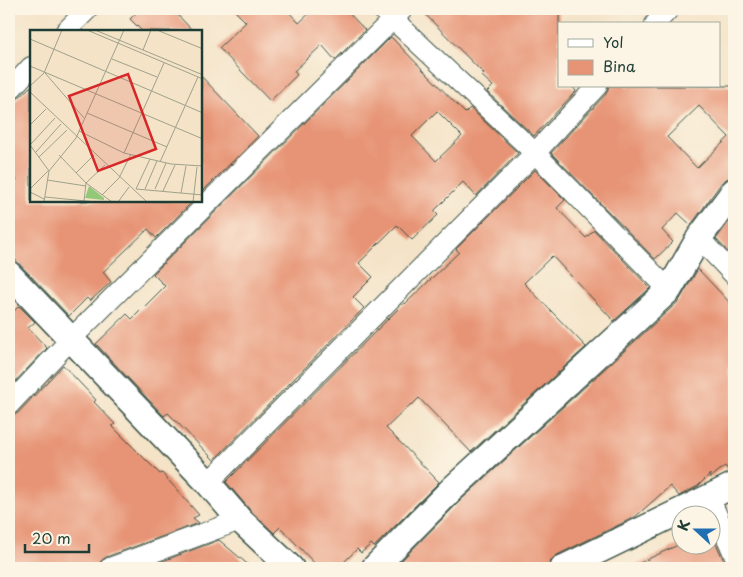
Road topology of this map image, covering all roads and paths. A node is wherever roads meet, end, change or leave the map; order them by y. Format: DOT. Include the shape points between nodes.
graph roads {
  1 [pos="88,9"];
  2 [pos="669,9"];
  3 [pos="393,12"];
  4 [pos="657,22"];
  5 [pos="67,30"];
  6 [pos="30,68"];
  7 [pos="595,88"];
  8 [pos="9,90"];
  9 [pos="535,153"];
  10 [pos="734,191"];
  11 [pos="699,238"];
  12 [pos="9,274"];
  13 [pos="734,275"];
  14 [pos="669,290"];
  15 [pos="71,339"];
  16 [pos="9,405"];
  17 [pos="208,484"];
  18 [pos="734,484"];
  19 [pos="710,497"];
  20 [pos="240,520"];
  21 [pos="734,554"];
  22 [pos="592,562"];
  23 [pos="110,568"];
  24 [pos="291,568"];
  25 [pos="374,568"];
  26 [pos="563,568"];
  1 -- 5 [label="street"];
  2 -- 4 [label="street"];
  3 -- 9 [label="street"];
  3 -- 15 [label="street"];
  6 -- 8 [label="street"];
  7 -- 9 [label="street"];
  9 -- 14 [label="street"];
  9 -- 17 [label="street"];
  10 -- 11 [label="street"];
  11 -- 13 [label="street"];
  11 -- 14 [label="street"];
  12 -- 15 [label="street"];
  14 -- 25 [label="street" via="450,490"];
  15 -- 16 [label="street"];
  15 -- 17 [label="street"];
  17 -- 20 [label="street"];
  18 -- 19 [label="street"];
  19 -- 21 [label="street"];
  19 -- 22 [label="street"];
  20 -- 23 [label="street"];
  20 -- 24 [label="street"];
  22 -- 26 [label="street"];
}
